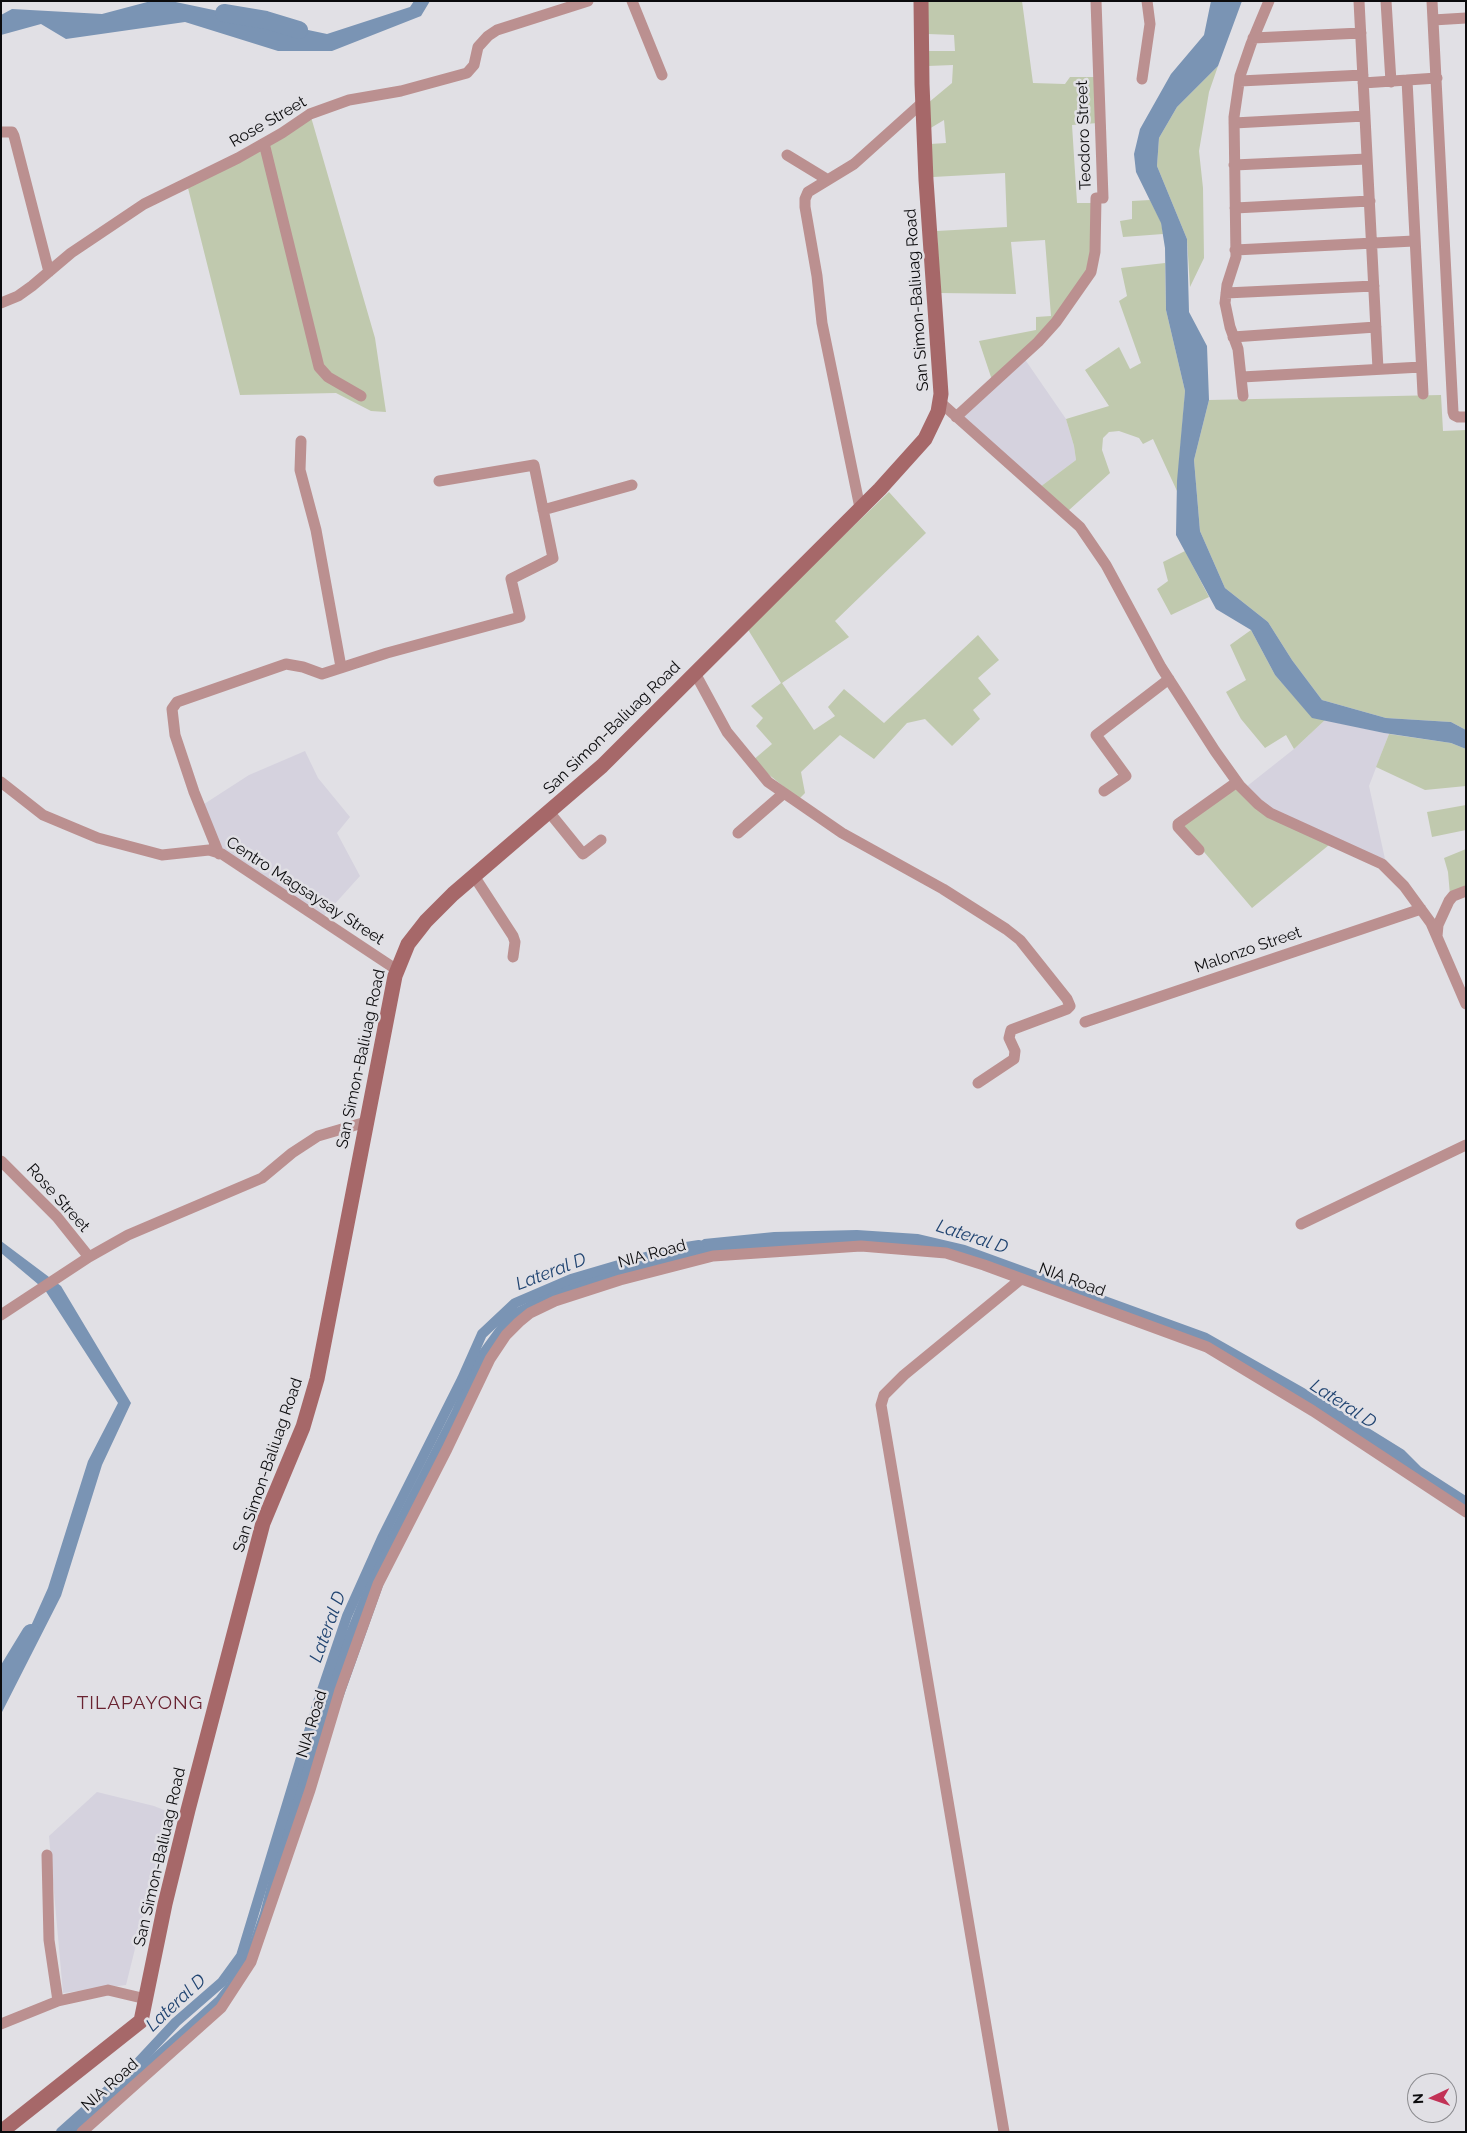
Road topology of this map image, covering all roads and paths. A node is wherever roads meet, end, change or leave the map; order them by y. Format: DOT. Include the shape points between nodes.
graph roads {
  1 [pos="588,1"];
  2 [pos="632,1"];
  3 [pos="921,1"];
  4 [pos="1096,1"];
  5 [pos="1147,1"];
  6 [pos="1269,1"];
  7 [pos="1359,1"];
  8 [pos="1386,1"];
  9 [pos="1432,1"];
  10 [pos="1466,18"];
  11 [pos="1434,20"];
  12 [pos="1360,33"];
  13 [pos="1253,38"];
  14 [pos="662,75"];
  15 [pos="1142,78"];
  16 [pos="1437,78"];
  17 [pos="1363,79"];
  18 [pos="1406,80"];
  19 [pos="1240,81"];
  20 [pos="1390,82"];
  21 [pos="922,102"];
  22 [pos="1365,116"];
  23 [pos="1234,123"];
  24 [pos="1,132"];
  25 [pos="264,143"];
  26 [pos="787,155"];
  27 [pos="1367,159"];
  28 [pos="1234,165"];
  29 [pos="828,180"];
  30 [pos="1370,201"];
  31 [pos="1235,208"];
  32 [pos="1414,241"];
  33 [pos="1372,243"];
  34 [pos="1236,250"];
  35 [pos="49,272"];
  36 [pos="1374,286"];
  37 [pos="1226,293"];
  38 [pos="1,303"];
  39 [pos="1376,327"];
  40 [pos="1233,337"];
  41 [pos="1421,367"];
  42 [pos="1378,369"];
  43 [pos="1242,377"];
  44 [pos="1423,394"];
  45 [pos="361,396"];
  46 [pos="1243,396"];
  47 [pos="940,402"];
  48 [pos="956,417"];
  49 [pos="1462,417"];
  50 [pos="301,441"];
  51 [pos="439,481"];
  52 [pos="632,485"];
  53 [pos="860,508"];
  54 [pos="543,510"];
  55 [pos="341,668"];
  56 [pos="694,673"];
  57 [pos="1169,679"];
  58 [pos="1,782"];
  59 [pos="1237,782"];
  60 [pos="1104,791"];
  61 [pos="784,793"];
  62 [pos="549,812"];
  63 [pos="738,833"];
  64 [pos="601,840"];
  65 [pos="1199,850"];
  66 [pos="219,854"];
  67 [pos="474,876"];
  68 [pos="1466,891"];
  69 [pos="1421,909"];
  70 [pos="1437,936"];
  71 [pos="513,957"];
  72 [pos="397,970"];
  73 [pos="1466,1004"];
  74 [pos="1085,1022"];
  75 [pos="978,1083"];
  76 [pos="366,1122"];
  77 [pos="1466,1145"];
  78 [pos="1,1161"];
  79 [pos="1301,1224"];
  80 [pos="89,1257"];
  81 [pos="1021,1279"];
  82 [pos="1,1315"];
  83 [pos="1466,1512"];
  84 [pos="47,1855"];
  85 [pos="146,1999"];
  86 [pos="58,2001"];
  87 [pos="1,2024"];
  88 [pos="1,2132"];
  89 [pos="82,2132"];
  90 [pos="1004,2132"];
  1 -- 25 [label="street, Rose Street" via="497,30 478,47 474,65 467,73 401,91 349,100 310,114"];
  2 -- 14 [label="street"];
  3 -- 21 [label="main road, San Simon-Baliuag Road"];
  4 -- 48 [label="street, Teodoro Street" via="1103,198 1096,198 1095,252 1091,272 1038,342"];
  5 -- 15 [label="street" via="1150,24"];
  6 -- 13 [label="street"];
  7 -- 12 [label="street"];
  8 -- 20 [label="street"];
  9 -- 11 [label="street"];
  10 -- 11 [label="street"];
  11 -- 16 [label="street"];
  12 -- 13 [label="street"];
  12 -- 17 [label="street"];
  13 -- 19 [label="street"];
  16 -- 18 [label="street"];
  16 -- 49 [label="street" via="1453,412"];
  17 -- 19 [label="street"];
  17 -- 20 [label="street"];
  17 -- 22 [label="street"];
  18 -- 20 [label="street"];
  18 -- 32 [label="street"];
  19 -- 23 [label="street"];
  21 -- 29 [label="street" via="854,164"];
  21 -- 47 [label="main road, San Simon-Baliuag Road"];
  22 -- 23 [label="street"];
  22 -- 27 [label="street"];
  23 -- 28 [label="street"];
  24 -- 35 [label="street" via="12,132 14,136"];
  25 -- 35 [label="street, Rose Street" via="144,204 71,253"];
  25 -- 45 [label="street" via="319,368"];
  26 -- 29 [label="street"];
  27 -- 28 [label="street"];
  27 -- 30 [label="street"];
  28 -- 31 [label="street"];
  29 -- 53 [label="street" via="808,192 805,208 822,323"];
  30 -- 31 [label="street"];
  30 -- 33 [label="street"];
  31 -- 34 [label="street"];
  32 -- 33 [label="street"];
  32 -- 41 [label="street"];
  33 -- 34 [label="street"];
  33 -- 36 [label="street"];
  34 -- 37 [label="street"];
  35 -- 38 [label="street, Rose Street" via="18,296"];
  36 -- 37 [label="street"];
  36 -- 39 [label="street"];
  37 -- 40 [label="street" via="1225,303"];
  39 -- 40 [label="street"];
  39 -- 42 [label="street"];
  40 -- 43 [label="street"];
  41 -- 42 [label="street"];
  41 -- 44 [label="street"];
  42 -- 43 [label="street"];
  43 -- 46 [label="street"];
  47 -- 48 [label="street"];
  47 -- 53 [label="main road, San Simon-Baliuag Road" via="925,439"];
  48 -- 57 [label="street" via="1080,527 1106,565"];
  50 -- 55 [label="street" via="300,470 316,530"];
  51 -- 54 [label="street" via="534,466"];
  52 -- 54 [label="street"];
  53 -- 56 [label="main road, San Simon-Baliuag Road"];
  54 -- 55 [label="street" via="553,558 511,579 520,617"];
  55 -- 66 [label="street" via="322,674 286,664 174,705 175,735"];
  56 -- 61 [label="street" via="732,740 768,782"];
  56 -- 62 [label="main road, San Simon-Baliuag Road" via="602,766"];
  57 -- 59 [label="street"];
  57 -- 60 [label="street" via="1096,735 1126,776"];
  58 -- 66 [label="street, Centro Magsaysay Street" via="43,815 98,838 162,855 209,850"];
  59 -- 65 [label="street" via="1178,824"];
  59 -- 69 [label="street" via="1270,813 1382,864"];
  61 -- 63 [label="street"];
  61 -- 75 [label="street" via="847,836 944,889 1006,929 1020,940 1068,1000 1070,1006 1067,1009 1011,1030 1009,1038 1015,1051 1014,1059"];
  62 -- 64 [label="street" via="582,854"];
  62 -- 67 [label="main road, San Simon-Baliuag Road"];
  66 -- 72 [label="street, Centro Magsaysay Street"];
  67 -- 71 [label="street" via="513,936"];
  67 -- 72 [label="main road, San Simon-Baliuag Road" via="426,921 408,944"];
  68 -- 70 [label="street" via="1449,901 1438,925"];
  69 -- 70 [label="street"];
  69 -- 74 [label="street, Malonzo Street"];
  70 -- 73 [label="street"];
  72 -- 76 [label="main road, San Simon-Baliuag Road"];
  76 -- 80 [label="street" via="318,1136 262,1178 146,1227"];
  76 -- 85 [label="main road, San Simon-Baliuag Road" via="317,1379 303,1427 263,1523 188,1810"];
  77 -- 79 [label="street"];
  78 -- 80 [label="street, Rose Street" via="58,1217"];
  80 -- 82 [label="street"];
  81 -- 83 [label="street, NIA Road" via="1207,1347 1313,1411"];
  81 -- 89 [label="street, NIA Road" via="946,1253 906,1248 862,1246 713,1256 574,1294 530,1313 519,1322 490,1359 370,1604 251,1962 221,2008"];
  81 -- 90 [label="street" via="904,1375 884,1395 881,1405"];
  84 -- 86 [label="street" via="50,1940"];
  85 -- 86 [label="street" via="108,1990"];
  85 -- 88 [label="main road, San Simon-Baliuag Road" via="141,2021"];
  86 -- 87 [label="street"];
}
